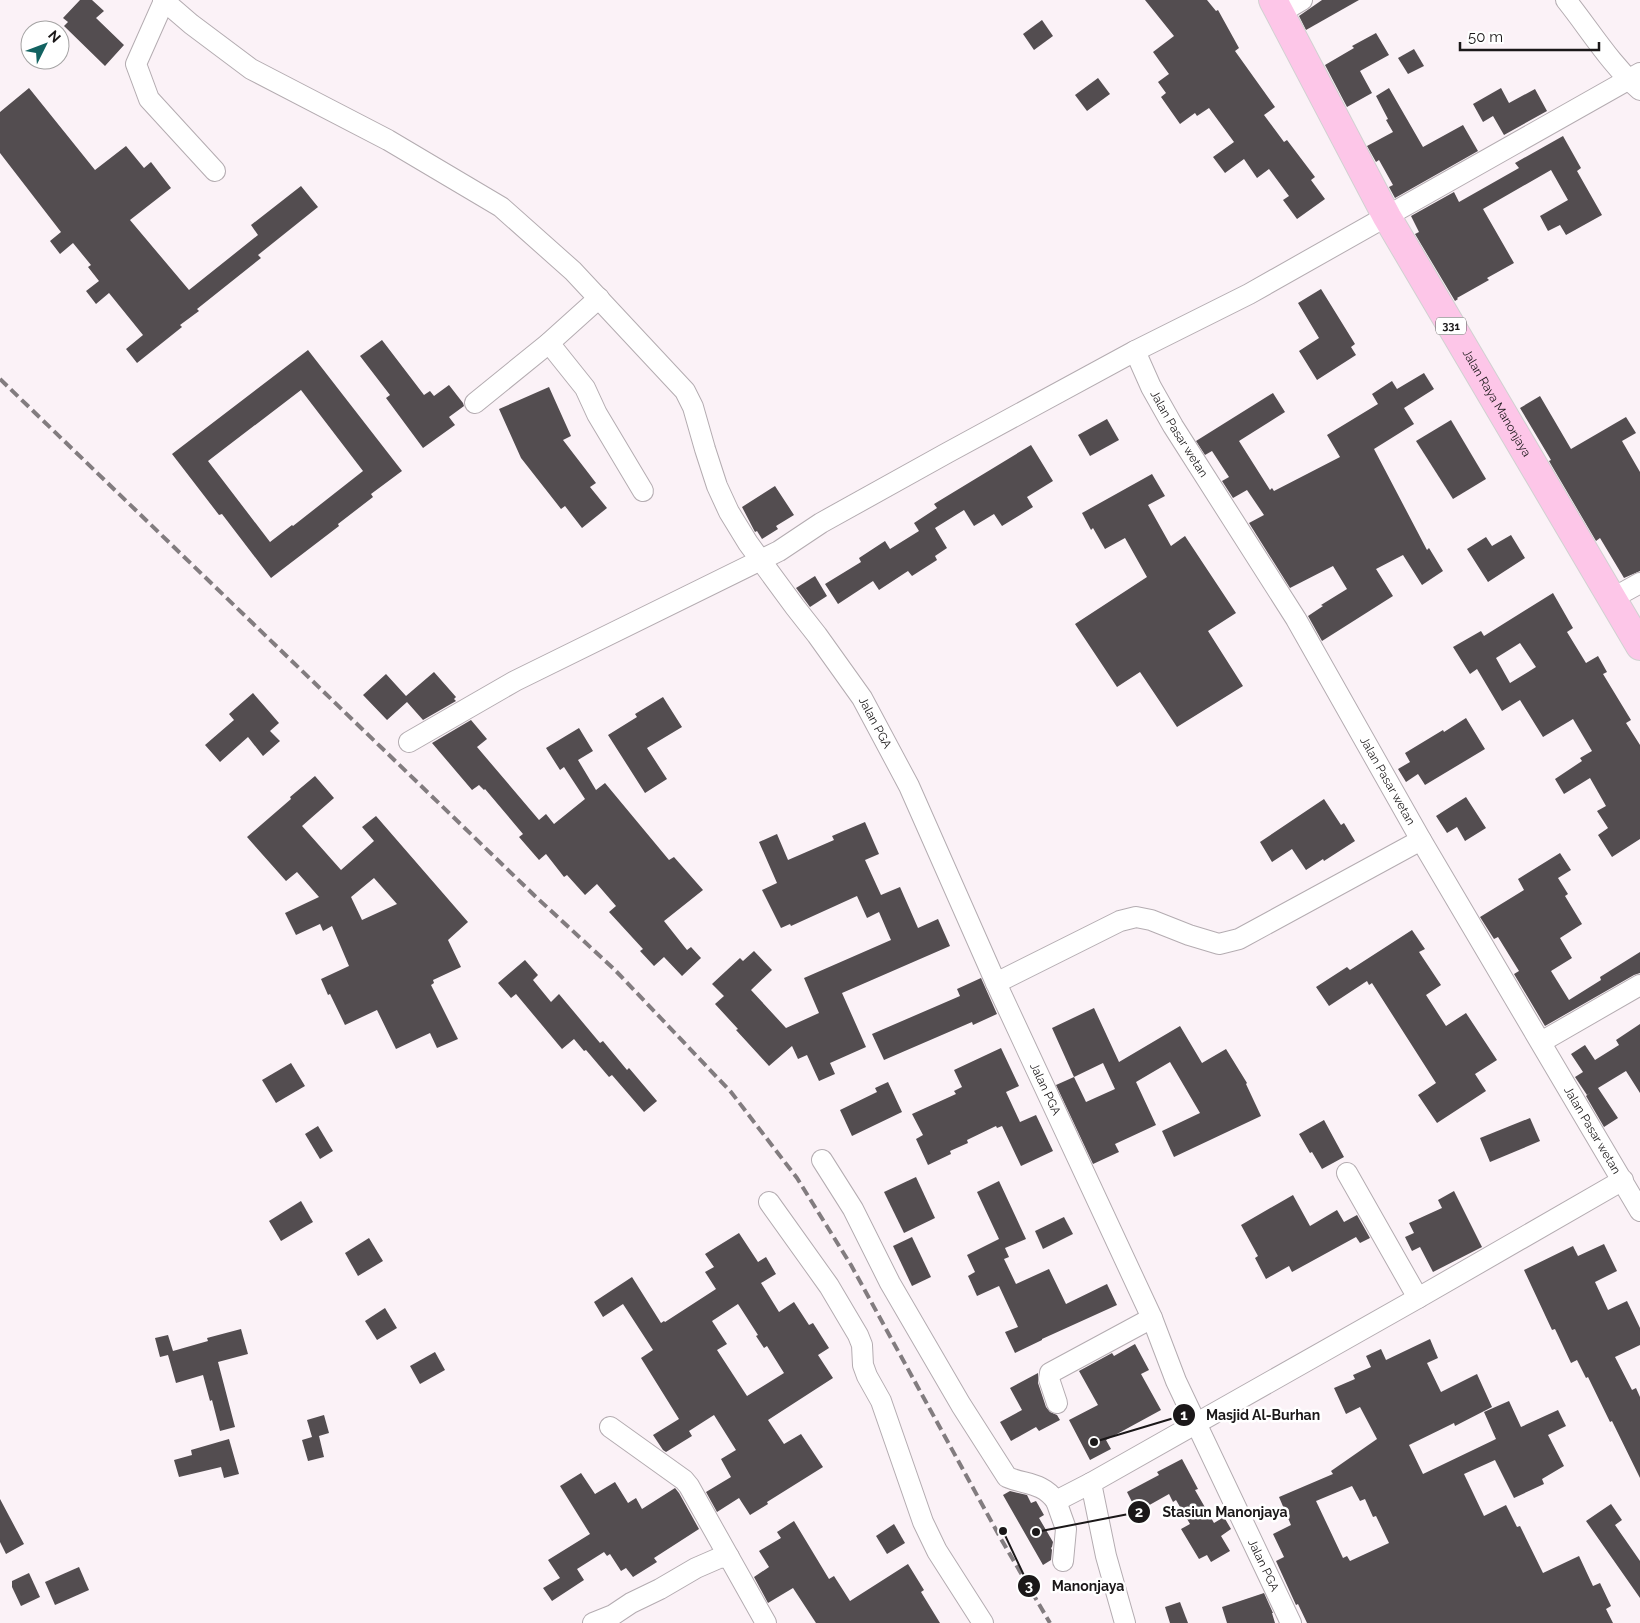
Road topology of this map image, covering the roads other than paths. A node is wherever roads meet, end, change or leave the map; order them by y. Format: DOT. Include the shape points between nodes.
graph roads {
  1 [pos="1566,0"];
  2 [pos="163,1"];
  3 [pos="1285,4"];
  4 [pos="1636,81"];
  5 [pos="215,171"];
  6 [pos="1387,217"];
  7 [pos="599,298"];
  8 [pos="549,343"];
  9 [pos="1135,351"];
  10 [pos="475,403"];
  11 [pos="643,491"];
  12 [pos="766,566"];
  13 [pos="1640,583"];
  14 [pos="1613,598"];
  15 [pos="1640,646"];
  16 [pos="409,742"];
  17 [pos="1421,840"];
  18 [pos="996,983"];
  19 [pos="1640,985"];
  20 [pos="1541,1042"];
  21 [pos="822,1160"];
  22 [pos="1347,1173"];
  23 [pos="1623,1180"];
  24 [pos="769,1202"];
  25 [pos="1640,1211"];
  26 [pos="1418,1298"];
  27 [pos="1152,1318"];
  28 [pos="1058,1403"];
  29 [pos="1196,1423"];
  30 [pos="610,1427"];
  31 [pos="1091,1483"];
  32 [pos="1056,1501"];
  33 [pos="728,1557"];
  34 [pos="1063,1561"];
  35 [pos="593,1623"];
  36 [pos="766,1623"];
  37 [pos="983,1623"];
  38 [pos="1125,1623"];
  39 [pos="1291,1623"];
  1 -- 4 [label="street"];
  2 -- 5 [label="street" via="136,64 149,99"];
  2 -- 7 [label="street, Jalan PGA" via="251,69 388,140 501,207"];
  3 -- 6 [label="main road, Jalan Raya Manonjaya / 331"];
  4 -- 6 [label="street" via="1432,189"];
  6 -- 9 [label="street" via="1249,294"];
  6 -- 14 [label="main road, Jalan Raya Manonjaya / 331"];
  7 -- 8 [label="street"];
  7 -- 12 [label="street, Jalan PGA" via="684,391 693,407 717,486 729,512"];
  8 -- 10 [label="street"];
  8 -- 11 [label="street" via="585,388"];
  9 -- 12 [label="street" via="821,523 779,552"];
  9 -- 17 [label="street, Jalan Pasar wetan" via="1151,387 1296,619"];
  12 -- 16 [label="street" via="515,681"];
  12 -- 18 [label="street, Jalan PGA" via="862,698 909,786"];
  13 -- 14 [label="street"];
  14 -- 15 [label="main road, Jalan Raya Manonjaya / 331"];
  17 -- 18 [label="street" via="1239,939 1219,944 1136,917 1120,920"];
  17 -- 20 [label="street, Jalan Pasar wetan"];
  18 -- 27 [label="street, Jalan PGA"];
  19 -- 20 [label="street"];
  20 -- 23 [label="street, Jalan Pasar wetan"];
  21 -- 32 [label="street" via="853,1209 890,1283 1006,1477 1033,1484 1049,1492"];
  22 -- 26 [label="street"];
  23 -- 25 [label="street, Jalan Pasar wetan"];
  23 -- 26 [label="street"];
  24 -- 37 [label="street" via="829,1286 858,1335 863,1365 886,1415 923,1522 937,1551"];
  26 -- 29 [label="street"];
  27 -- 28 [label="street" via="1050,1373 1049,1379"];
  27 -- 29 [label="street, Jalan PGA"];
  29 -- 31 [label="street"];
  29 -- 39 [label="street, Jalan PGA"];
  30 -- 33 [label="street" via="684,1480"];
  31 -- 32 [label="street"];
  31 -- 38 [label="street" via="1106,1556"];
  32 -- 34 [label="street" via="1066,1529"];
  33 -- 35 [label="street" via="696,1568"];
  33 -- 36 [label="street"];
}
